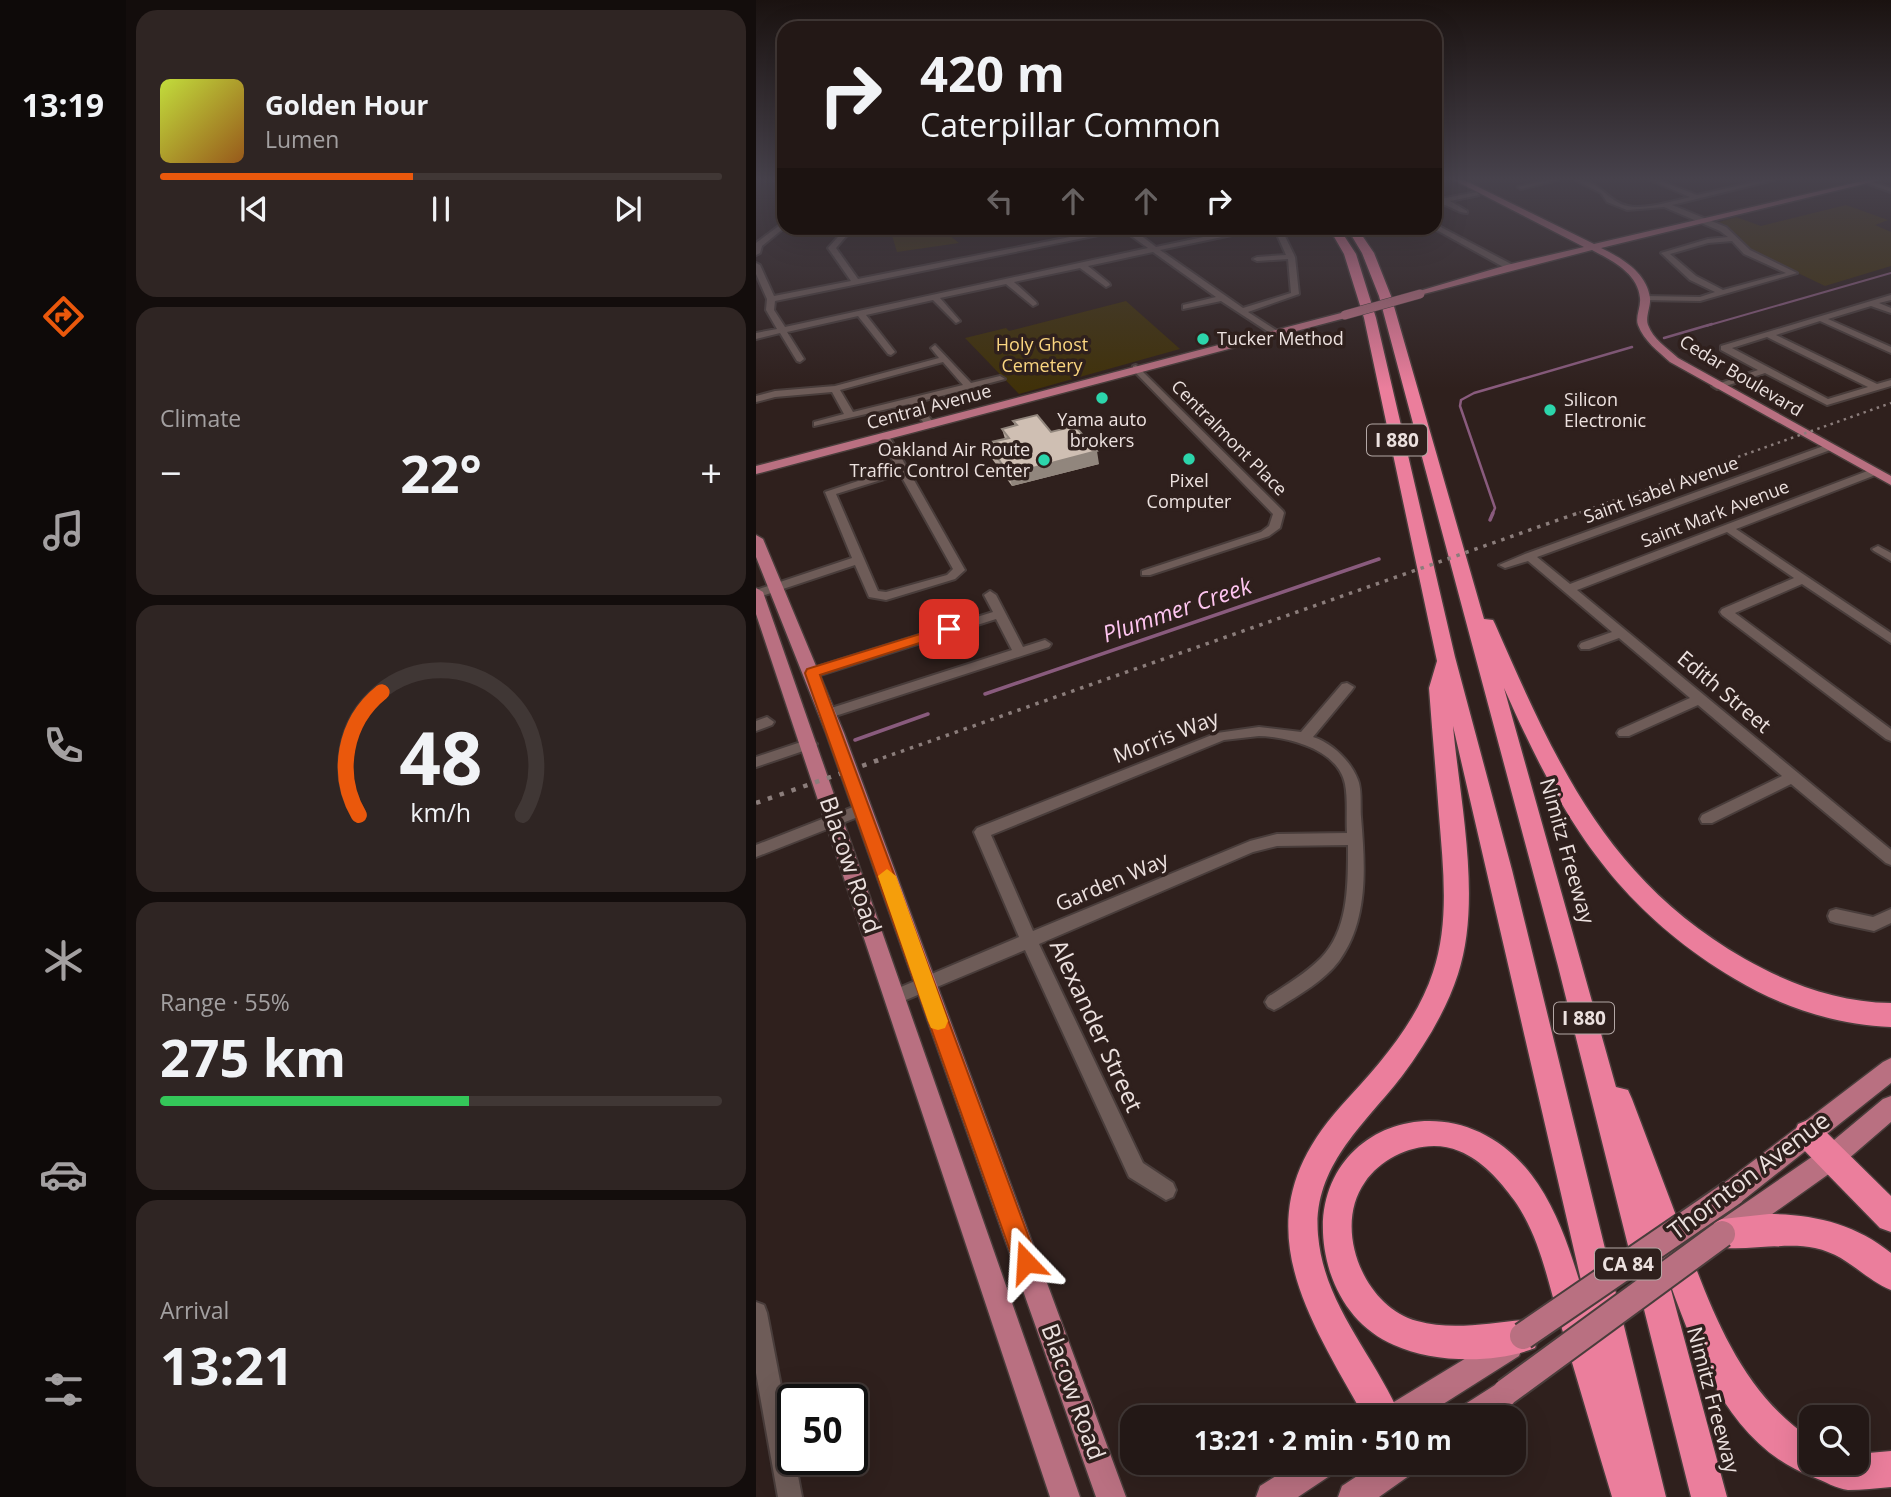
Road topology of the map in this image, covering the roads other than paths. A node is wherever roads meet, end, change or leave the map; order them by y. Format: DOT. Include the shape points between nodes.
graph roads {
  1 [pos="833,250"];
  2 [pos="1014,250"];
  3 [pos="1151,250"];
  4 [pos="1156,250"];
  5 [pos="1288,250"];
  6 [pos="1347,250"];
  7 [pos="1365,250"];
  8 [pos="1478,250"];
  9 [pos="1574,250"];
  10 [pos="1598,250"];
  11 [pos="1676,250"];
  12 [pos="1745,250"];
  13 [pos="1291,257"];
  14 [pos="1257,259"];
  15 [pos="756,265"];
  16 [pos="1082,265"];
  17 [pos="1506,265"];
  18 [pos="855,281"];
  19 [pos="1008,281"];
  20 [pos="1106,285"];
  21 [pos="1723,293"];
  22 [pos="935,297"];
  23 [pos="1891,297"];
  24 [pos="1222,298"];
  25 [pos="1645,298"];
  26 [pos="771,299"];
  27 [pos="1871,303"];
  28 [pos="1033,304"];
  29 [pos="1186,307"];
  30 [pos="1242,311"];
  31 [pos="1891,311"];
  32 [pos="860,313"];
  33 [pos="1820,318"];
  34 [pos="956,321"];
  35 [pos="783,330"];
  36 [pos="1272,332"];
  37 [pos="1767,334"];
  38 [pos="756,336"];
  39 [pos="934,348"];
  40 [pos="1891,350"];
  41 [pos="891,352"];
  42 [pos="800,359"];
  43 [pos="942,360"];
  44 [pos="1136,368"];
  45 [pos="1759,369"];
  46 [pos="1000,379"];
  47 [pos="1891,383"];
  48 [pos="1713,384"];
  49 [pos="968,386"];
  50 [pos="1877,388"];
  51 [pos="835,389"];
  52 [pos="756,399"];
  53 [pos="912,401"];
  54 [pos="849,414"];
  55 [pos="817,424"];
  56 [pos="930,425"];
  57 [pos="884,436"];
  58 [pos="1829,447"];
  59 [pos="773,465"];
  60 [pos="756,467"];
  61 [pos="902,470"];
  62 [pos="1874,472"];
  63 [pos="756,476"];
  64 [pos="1891,481"];
  65 [pos="1728,528"];
  66 [pos="756,539"];
  67 [pos="1451,541"];
  68 [pos="1891,544"];
  69 [pos="1529,556"];
  70 [pos="1891,558"];
  71 [pos="858,561"];
  72 [pos="1505,565"];
  73 [pos="1146,573"];
  74 [pos="1803,579"];
  75 [pos="775,587"];
  76 [pos="1569,589"];
  77 [pos="756,593"];
  78 [pos="990,595"];
  79 [pos="998,614"];
  80 [pos="1621,633"];
  81 [pos="1891,639"];
  82 [pos="1045,644"];
  83 [pos="1586,646"];
  84 [pos="1019,651"];
  85 [pos="1445,657"];
  86 [pos="812,673"];
  87 [pos="788,683"];
  88 [pos="1347,687"];
  89 [pos="1700,699"];
  90 [pos="827,715"];
  91 [pos="1624,733"];
  92 [pos="1891,736"];
  93 [pos="1304,738"];
  94 [pos="810,744"];
  95 [pos="756,762"];
  96 [pos="1792,777"];
  97 [pos="863,809"];
  98 [pos="835,819"];
  99 [pos="1707,819"];
  100 [pos="982,832"];
  101 [pos="1353,839"];
  102 [pos="756,851"];
  103 [pos="1891,859"];
  104 [pos="1836,916"];
  105 [pos="1891,916"];
  106 [pos="1030,943"];
  107 [pos="1571,966"];
  108 [pos="925,985"];
  109 [pos="895,997"];
  110 [pos="1273,1002"];
  111 [pos="1891,1015"];
  112 [pos="1891,1069"];
  113 [pos="1891,1107"];
  114 [pos="1808,1134"];
  115 [pos="1831,1158"];
  116 [pos="1166,1190"];
  117 [pos="1891,1217"];
  118 [pos="1722,1234"];
  119 [pos="1891,1274"];
  120 [pos="756,1313"];
  121 [pos="1523,1336"];
  122 [pos="1377,1405"];
  123 [pos="1414,1405"];
  124 [pos="1488,1405"];
  125 [pos="1799,1451"];
  126 [pos="1891,1469"];
  127 [pos="1869,1470"];
  128 [pos="1305,1475"];
  129 [pos="1385,1475"];
  130 [pos="790,1497"];
  131 [pos="1065,1497"];
  132 [pos="1111,1497"];
  133 [pos="1271,1497"];
  134 [pos="1353,1497"];
  135 [pos="1630,1497"];
  136 [pos="1648,1497"];
  137 [pos="1709,1497"];
  1 -- 18 [label="street"];
  2 -- 18 [label="street"];
  3 -- 16 [label="street"];
  4 -- 24 [label="street"];
  5 -- 13 [label="street"];
  6 -- 85 [label="highway, I 880" via="1365,296"];
  7 -- 67 [label="highway, Nimitz Freeway / I 880" via="1385,296"];
  8 -- 17 [label="street"];
  9 -- 17 [label="main road, Central Avenue"];
  10 -- 25 [label="main road, Cedar Boulevard" via="1618,260 1639,280"];
  11 -- 21 [label="street" via="1665,253 1693,278"];
  12 -- 21 [label="street" via="1793,273"];
  13 -- 14 [label="street"];
  13 -- 30 [label="street" via="1295,294"];
  15 -- 26 [label="street"];
  16 -- 19 [label="street"];
  16 -- 20 [label="street"];
  17 -- 36 [label="main road, Central Avenue, bridge"];
  18 -- 26 [label="street"];
  19 -- 22 [label="street"];
  19 -- 28 [label="street"];
  21 -- 25 [label="street" via="1689,300"];
  22 -- 32 [label="street"];
  22 -- 34 [label="street"];
  23 -- 27 [label="street"];
  24 -- 29 [label="street"];
  24 -- 30 [label="street"];
  25 -- 48 [label="main road, Cedar Boulevard" via="1642,323 1652,340"];
  26 -- 35 [label="street" via="770,310"];
  27 -- 31 [label="street"];
  27 -- 33 [label="street"];
  30 -- 36 [label="street"];
  32 -- 35 [label="street"];
  32 -- 41 [label="street"];
  33 -- 37 [label="street"];
  33 -- 40 [label="street"];
  35 -- 38 [label="street"];
  35 -- 42 [label="street"];
  36 -- 44 [label="main road, Central Avenue"];
  37 -- 45 [label="street" via="1724,348"];
  37 -- 50 [label="street"];
  39 -- 43 [label="street"];
  43 -- 49 [label="street"];
  43 -- 51 [label="street"];
  44 -- 56 [label="main road, Central Avenue"];
  44 -- 73 [label="street, Centralmont Place" via="1279,513 1279,522 1265,534"];
  45 -- 48 [label="street"];
  45 -- 50 [label="street" via="1827,402"];
  46 -- 49 [label="street"];
  47 -- 50 [label="street"];
  48 -- 58 [label="main road, Cedar Boulevard"];
  49 -- 53 [label="street"];
  51 -- 52 [label="street"];
  51 -- 54 [label="street"];
  53 -- 54 [label="street"];
  53 -- 56 [label="street"];
  54 -- 55 [label="street"];
  56 -- 57 [label="main road, Central Avenue"];
  57 -- 59 [label="main road, Central Avenue"];
  57 -- 61 [label="street"];
  58 -- 62 [label="main road, Cedar Boulevard"];
  58 -- 69 [label="street, Saint Isabel Avenue"];
  59 -- 60 [label="main road, Central Avenue"];
  59 -- 63 [label="main road"];
  61 -- 71 [label="street" via="831,491"];
  61 -- 71 [label="street" via="959,570 951,577 886,596 873,594"];
  62 -- 64 [label="main road, Cedar Boulevard"];
  62 -- 65 [label="street, Saint Mark Avenue"];
  65 -- 74 [label="street"];
  65 -- 76 [label="street, Saint Mark Avenue"];
  66 -- 75 [label="main road, Blacow Road"];
  67 -- 107 [label="highway, Nimitz Freeway / I 880"];
  67 -- 111 [label="highway" via="1519,702 1566,792 1602,853 1634,890 1711,952 1778,989 1843,1010"];
  68 -- 70 [label="street" via="1878,550"];
  69 -- 72 [label="street, Saint Isabel Avenue"];
  69 -- 76 [label="street, Edith Street"];
  71 -- 75 [label="street"];
  74 -- 81 [label="street"];
  74 -- 92 [label="street" via="1726,612"];
  75 -- 77 [label="street"];
  75 -- 86 [label="main road, Blacow Road"];
  76 -- 80 [label="street, Edith Street"];
  77 -- 87 [label="main road, Blacow Road"];
  78 -- 79 [label="street"];
  79 -- 84 [label="street"];
  79 -- 86 [label="street"];
  80 -- 83 [label="street"];
  80 -- 89 [label="street, Edith Street"];
  82 -- 84 [label="street"];
  84 -- 90 [label="street"];
  85 -- 122 [label="highway" via="1439,688 1456,891 1454,944 1447,972 1404,1054 1333,1138 1314,1168 1301,1224 1313,1289"];
  85 -- 136 [label="highway, I 880"];
  86 -- 90 [label="main road, Blacow Road"];
  87 -- 90 [label="main road" via="811,709"];
  87 -- 94 [label="main road, Blacow Road"];
  88 -- 93 [label="street"];
  89 -- 91 [label="street"];
  89 -- 96 [label="street, Edith Street"];
  90 -- 97 [label="main road, Blacow Road"];
  93 -- 100 [label="street, Morris Way" via="1278,730 1222,736"];
  93 -- 101 [label="street, Morris Way" via="1345,766 1352,780"];
  94 -- 95 [label="street"];
  94 -- 98 [label="main road, Blacow Road"];
  96 -- 99 [label="street"];
  96 -- 103 [label="street, Edith Street"];
  97 -- 98 [label="street"];
  97 -- 108 [label="main road, Blacow Road"];
  98 -- 102 [label="street"];
  98 -- 109 [label="main road, Blacow Road"];
  100 -- 106 [label="street, Alexander Street"];
  101 -- 106 [label="street, Garden Way" via="1277,840 1250,847"];
  101 -- 110 [label="street, Morris Way" via="1355,892 1349,926 1334,956"];
  104 -- 105 [label="street" via="1874,924"];
  106 -- 108 [label="street, Garden Way"];
  106 -- 116 [label="street, Alexander Street" via="1136,1170"];
  107 -- 125 [label="highway" via="1706,1338 1750,1409"];
  107 -- 137 [label="highway, Nimitz Freeway / I 880"];
  108 -- 109 [label="street, Garden Way"];
  108 -- 132 [label="main road, Blacow Road"];
  109 -- 131 [label="main road, Blacow Road"];
  112 -- 114 [label="main road, Thornton Avenue"];
  113 -- 115 [label="main road, Thornton Avenue"];
  114 -- 115 [label="highway"];
  114 -- 121 [label="main road, Thornton Avenue / CA 84, bridge" via="1732,1193"];
  115 -- 117 [label="highway"];
  115 -- 118 [label="main road, Thornton Avenue"];
  118 -- 119 [label="highway" via="1781,1226 1815,1231 1849,1243"];
  118 -- 124 [label="main road, Thornton Avenue, bridge"];
  120 -- 130 [label="street"];
  121 -- 123 [label="main road, Thornton Avenue / CA 84"];
  121 -- 135 [label="highway" via="1453,1345 1416,1338 1381,1321 1353,1292 1339,1257 1335,1222 1345,1186 1364,1159 1392,1140 1431,1133 1466,1139 1495,1157 1520,1182 1549,1234"];
  126 -- 127 [label="highway"];
  128 -- 133 [label="main road"];
  129 -- 134 [label="main road"];
}
